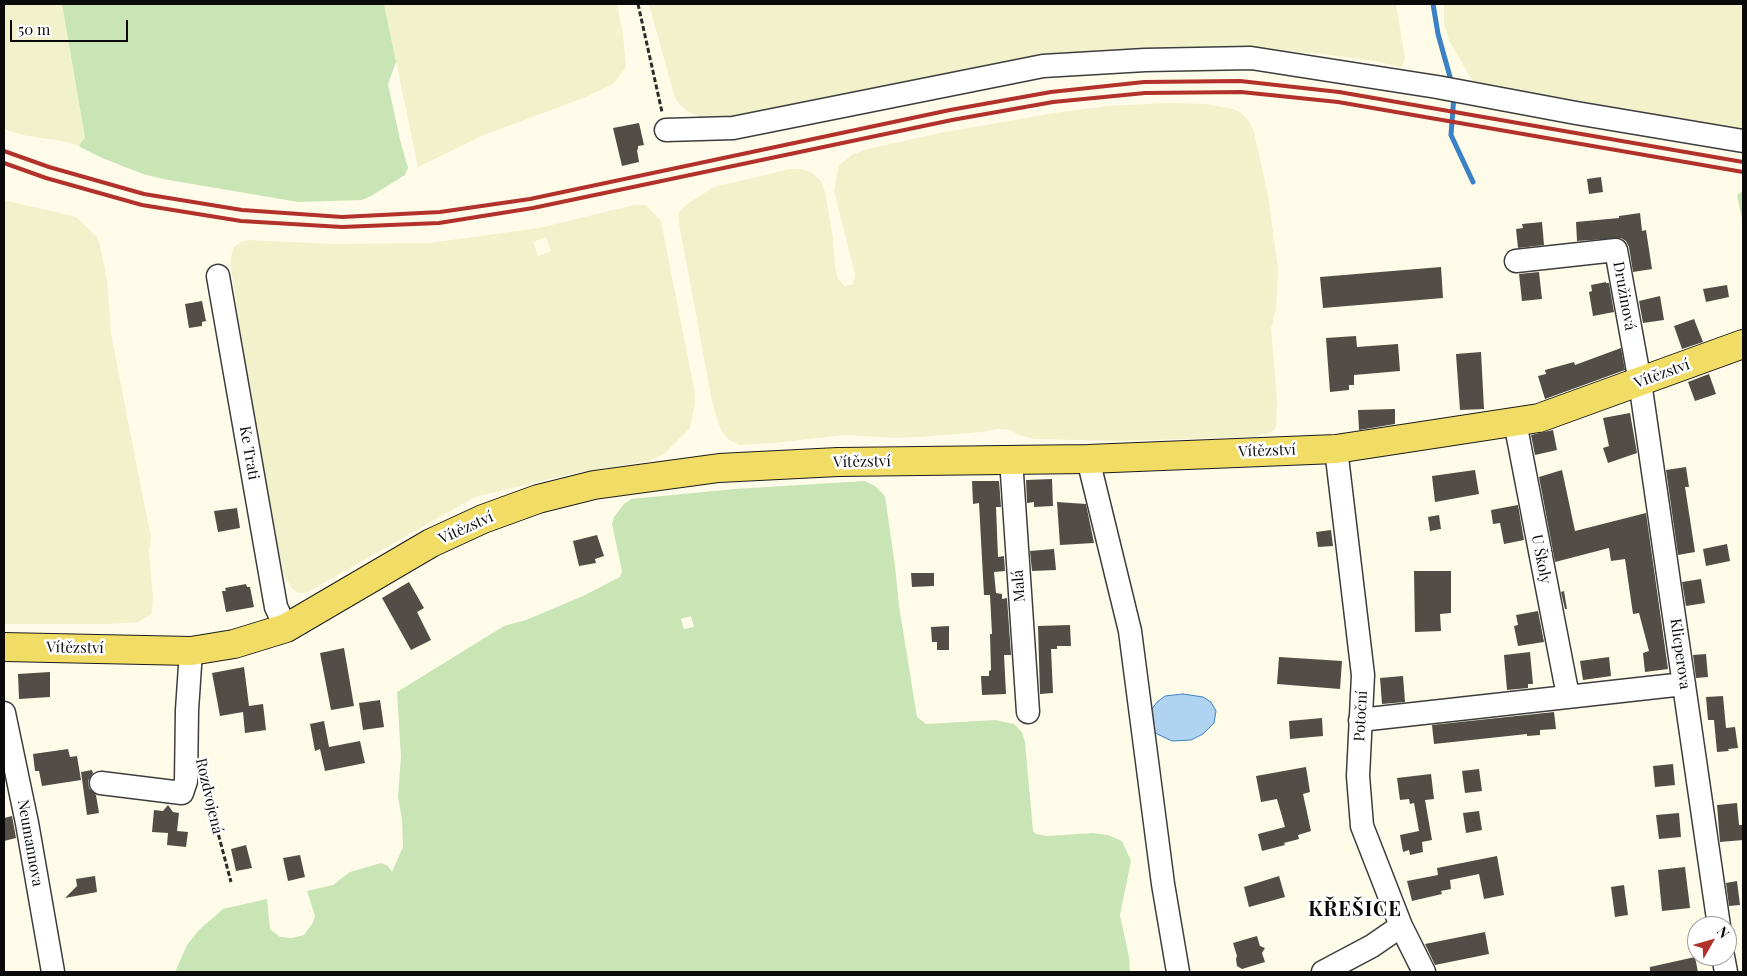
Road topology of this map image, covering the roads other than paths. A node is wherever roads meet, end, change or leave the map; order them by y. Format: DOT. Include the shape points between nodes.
graph roads {
  1 [pos="666,130"];
  2 [pos="1743,140"];
  3 [pos="1516,261"];
  4 [pos="218,276"];
  5 [pos="1743,344"];
  6 [pos="1640,382"];
  7 [pos="1515,422"];
  8 [pos="1336,449"];
  9 [pos="1088,459"];
  10 [pos="1011,460"];
  11 [pos="286,628"];
  12 [pos="4,647"];
  13 [pos="191,651"];
  14 [pos="1684,684"];
  15 [pos="1568,696"];
  16 [pos="1028,712"];
  17 [pos="4,714"];
  18 [pos="1360,720"];
  19 [pos="101,783"];
  20 [pos="1718,916"];
  21 [pos="1401,926"];
  22 [pos="53,972"];
  23 [pos="1178,972"];
  24 [pos="1324,972"];
  25 [pos="1424,972"];
  1 -- 2 [label="street" via="733,128 1042,66 1251,58"];
  3 -- 6 [label="street, Družinová" via="1616,250"];
  4 -- 11 [label="street, Ke Trati" via="276,607"];
  5 -- 6 [label="main road, Vítězství"];
  6 -- 7 [label="main road, Vítězství" via="1539,418"];
  6 -- 14 [label="street, Klicperova"];
  7 -- 8 [label="main road, Vítězství"];
  7 -- 15 [label="street, U Školy"];
  8 -- 9 [label="main road, Vítězství"];
  8 -- 18 [label="street, Potoční" via="1363,676"];
  9 -- 10 [label="main road, Vítězství"];
  9 -- 23 [label="street" via="1130,631 1163,884"];
  10 -- 11 [label="main road, Vítězství" via="838,462 719,468 594,485 538,499 431,543"];
  10 -- 16 [label="street, Malá"];
  11 -- 13 [label="main road, Vítězství" via="234,644"];
  12 -- 13 [label="main road, Vítězství"];
  13 -- 19 [label="street, Rozdvojená" via="186,781 182,793"];
  14 -- 15 [label="street"];
  14 -- 20 [label="street, Klicperova"];
  15 -- 18 [label="street"];
  17 -- 22 [label="street, Neumannova"];
  18 -- 21 [label="street, Potoční" via="1358,776 1362,826"];
  21 -- 24 [label="street"];
  21 -- 25 [label="street, Potoční"];
}
